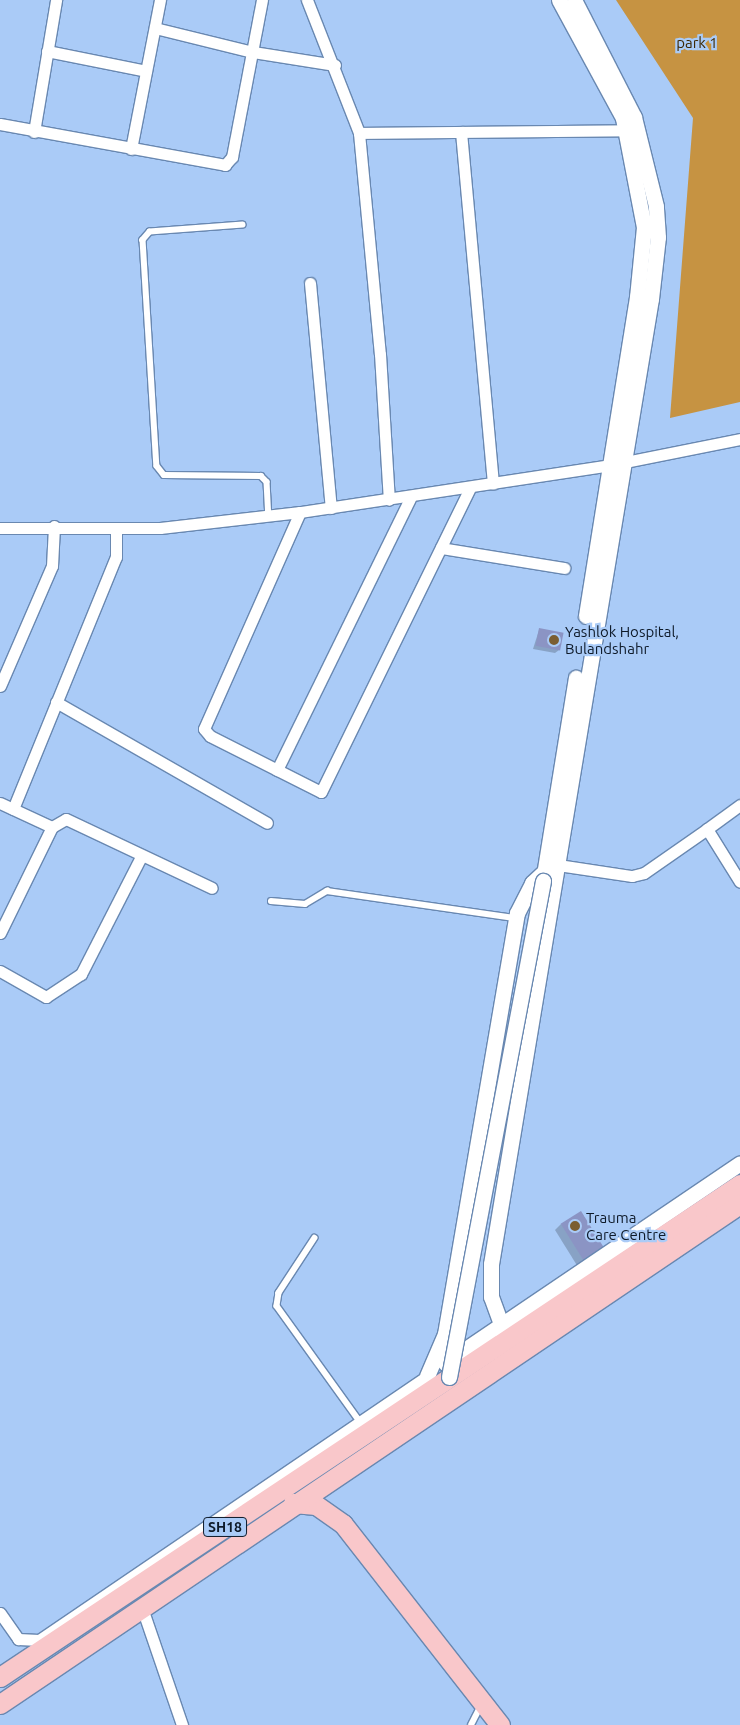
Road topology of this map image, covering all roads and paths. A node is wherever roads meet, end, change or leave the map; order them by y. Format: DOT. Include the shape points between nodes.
graph roads {
  1 [pos="56,0"];
  2 [pos="160,0"];
  3 [pos="262,0"];
  4 [pos="307,0"];
  5 [pos="559,0"];
  6 [pos="574,0"];
  7 [pos="155,28"];
  8 [pos="47,51"];
  9 [pos="254,52"];
  10 [pos="335,65"];
  11 [pos="146,71"];
  12 [pos="0,124"];
  13 [pos="626,130"];
  14 [pos="34,132"];
  15 [pos="462,132"];
  16 [pos="358,133"];
  17 [pos="131,149"];
  18 [pos="243,225"];
  19 [pos="310,283"];
  20 [pos="740,439"];
  21 [pos="616,464"];
  22 [pos="493,484"];
  23 [pos="470,488"];
  24 [pos="410,498"];
  25 [pos="389,500"];
  26 [pos="331,508"];
  27 [pos="300,512"];
  28 [pos="269,516"];
  29 [pos="54,526"];
  30 [pos="0,528"];
  31 [pos="116,529"];
  32 [pos="441,548"];
  33 [pos="564,568"];
  34 [pos="0,686"];
  35 [pos="56,702"];
  36 [pos="277,770"];
  37 [pos="0,803"];
  38 [pos="740,805"];
  39 [pos="13,809"];
  40 [pos="267,823"];
  41 [pos="52,827"];
  42 [pos="707,829"];
  43 [pos="141,857"];
  44 [pos="549,872"];
  45 [pos="740,882"];
  46 [pos="212,888"];
  47 [pos="271,901"];
  48 [pos="516,918"];
  49 [pos="0,933"];
  50 [pos="0,971"];
  51 [pos="740,1163"];
  52 [pos="740,1184"];
  53 [pos="740,1204"];
  54 [pos="315,1238"];
  55 [pos="501,1324"];
  56 [pos="427,1376"];
  57 [pos="449,1377"];
  58 [pos="359,1420"];
  59 [pos="293,1503"];
  60 [pos="142,1608"];
  61 [pos="0,1613"];
  62 [pos="0,1677"];
  63 [pos="482,1703"];
  64 [pos="0,1704"];
  65 [pos="182,1725"];
  66 [pos="471,1725"];
  67 [pos="500,1725"];
  1 -- 8 [label="street"];
  2 -- 7 [label="street"];
  3 -- 9 [label="street"];
  4 -- 10 [label="street"];
  5 -- 13 [label="street"];
  6 -- 21 [label="street" via="634,117 656,206 651,299"];
  7 -- 9 [label="street"];
  7 -- 11 [label="street"];
  8 -- 11 [label="street"];
  8 -- 14 [label="street"];
  9 -- 10 [label="street"];
  9 -- 17 [label="street" via="230,162 221,166"];
  10 -- 16 [label="street"];
  11 -- 17 [label="street"];
  12 -- 14 [label="street"];
  13 -- 15 [label="street"];
  13 -- 21 [label="street" via="644,227"];
  14 -- 17 [label="street"];
  15 -- 16 [label="street"];
  15 -- 22 [label="street"];
  16 -- 25 [label="street" via="380,354"];
  18 -- 28 [label="lane" via="150,232 143,240 157,466 164,475 261,476 267,482"];
  19 -- 26 [label="street"];
  20 -- 21 [label="street"];
  21 -- 22 [label="street"];
  21 -- 44 [label="street"];
  22 -- 23 [label="street"];
  23 -- 24 [label="street"];
  23 -- 32 [label="street"];
  24 -- 25 [label="street"];
  24 -- 36 [label="street"];
  25 -- 26 [label="street"];
  26 -- 27 [label="street"];
  27 -- 28 [label="street"];
  27 -- 36 [label="street" via="204,724 210,736"];
  28 -- 31 [label="street"];
  29 -- 30 [label="street"];
  29 -- 31 [label="street"];
  29 -- 34 [label="street" via="52,566"];
  31 -- 35 [label="street" via="116,552"];
  32 -- 33 [label="street"];
  32 -- 36 [label="street" via="326,788 318,792"];
  35 -- 39 [label="street"];
  35 -- 40 [label="street"];
  37 -- 39 [label="street"];
  38 -- 42 [label="street"];
  39 -- 41 [label="street"];
  41 -- 43 [label="street" via="66,819"];
  41 -- 49 [label="street"];
  42 -- 44 [label="street" via="644,873 632,876"];
  42 -- 45 [label="street"];
  43 -- 46 [label="street"];
  43 -- 50 [label="street" via="88,964 68,985 46,997"];
  44 -- 48 [label="street" via="523,897"];
  44 -- 55 [label="street" via="491,1264 491,1297"];
  44 -- 57 [label="street, bridge"];
  47 -- 48 [label="lane" via="305,904 327,891"];
  48 -- 56 [label="street" via="446,1334"];
  51 -- 55 [label="street"];
  52 -- 57 [label="main road"];
  53 -- 59 [label="main road"];
  54 -- 58 [label="lane" via="279,1293 277,1306"];
  55 -- 56 [label="street"];
  56 -- 58 [label="street"];
  57 -- 62 [label="main road, SH18"];
  58 -- 61 [label="street" via="39,1640 18,1639"];
  59 -- 60 [label="main road, SH18"];
  59 -- 63 [label="main road" via="316,1505 343,1524"];
  60 -- 64 [label="main road, SH18"];
  60 -- 65 [label="street"];
  63 -- 66 [label="lane"];
  63 -- 67 [label="main road"];
}
